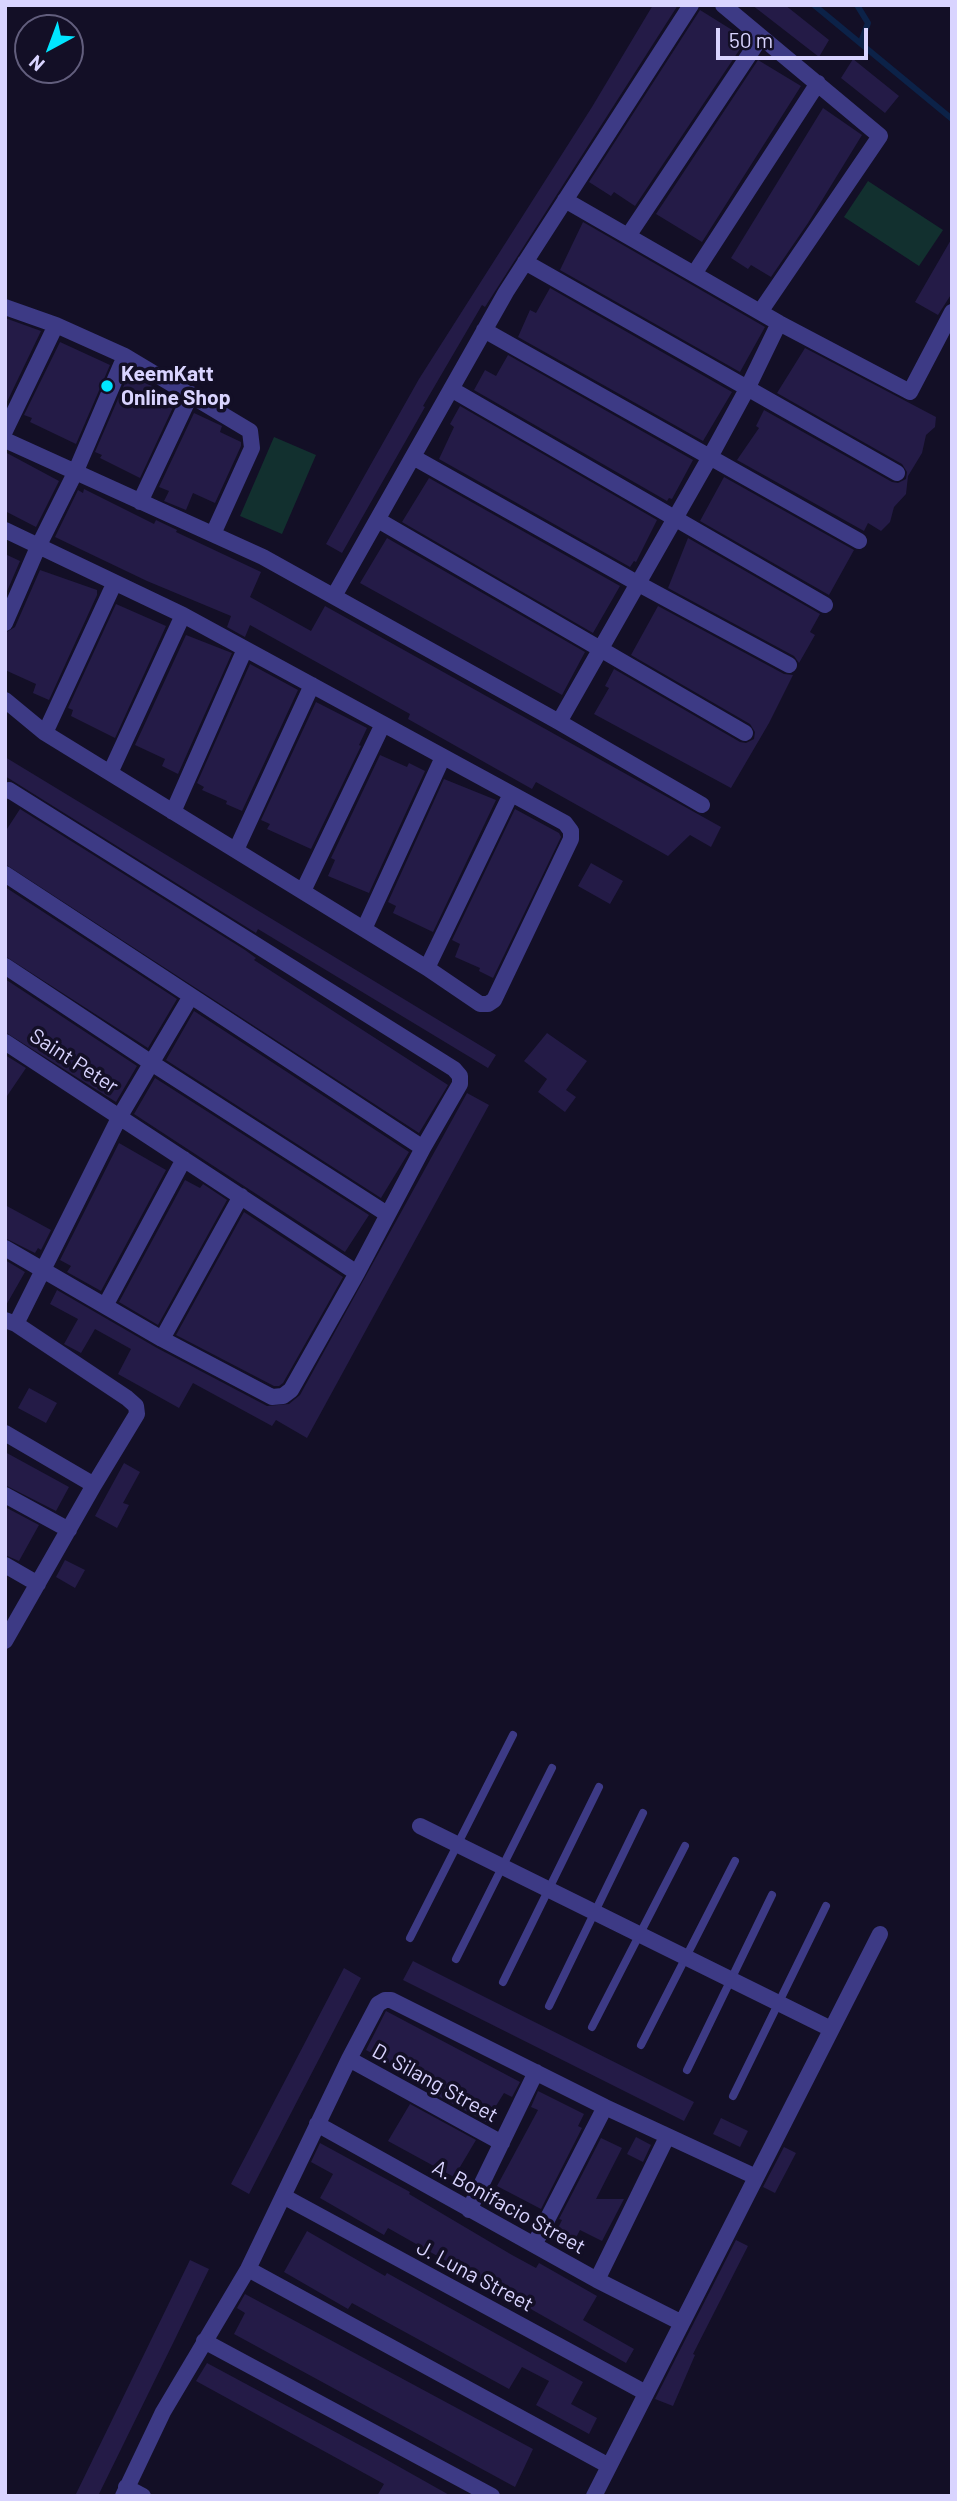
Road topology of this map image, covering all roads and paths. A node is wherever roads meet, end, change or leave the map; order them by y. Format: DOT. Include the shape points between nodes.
graph roads {
  1 [pos="691,5"];
  2 [pos="723,5"];
  3 [pos="761,37"];
  4 [pos="818,83"];
  5 [pos="565,200"];
  6 [pos="628,236"];
  7 [pos="525,262"];
  8 [pos="694,274"];
  9 [pos="5,307"];
  10 [pos="760,312"];
  11 [pos="952,312"];
  12 [pos="779,323"];
  13 [pos="56,325"];
  14 [pos="484,330"];
  15 [pos="125,356"];
  16 [pos="451,389"];
  17 [pos="747,389"];
  18 [pos="191,394"];
  19 [pos="5,431"];
  20 [pos="5,440"];
  21 [pos="413,457"];
  22 [pos="710,457"];
  23 [pos="75,473"];
  24 [pos="897,473"];
  25 [pos="140,502"];
  26 [pos="674,519"];
  27 [pos="377,520"];
  28 [pos="5,530"];
  29 [pos="213,534"];
  30 [pos="859,541"];
  31 [pos="38,547"];
  32 [pos="637,583"];
  33 [pos="114,584"];
  34 [pos="334,596"];
  35 [pos="825,605"];
  36 [pos="183,615"];
  37 [pos="5,623"];
  38 [pos="600,647"];
  39 [pos="245,649"];
  40 [pos="789,665"];
  41 [pos="312,685"];
  42 [pos="5,700"];
  43 [pos="559,722"];
  44 [pos="383,724"];
  45 [pos="45,733"];
  46 [pos="745,733"];
  47 [pos="443,757"];
  48 [pos="110,773"];
  49 [pos="5,791"];
  50 [pos="511,794"];
  51 [pos="702,805"];
  52 [pos="173,812"];
  53 [pos="236,850"];
  54 [pos="5,874"];
  55 [pos="303,891"];
  56 [pos="365,929"];
  57 [pos="5,966"];
  58 [pos="427,968"];
  59 [pos="191,996"];
  60 [pos="5,1042"];
  61 [pos="150,1062"];
  62 [pos="120,1116"];
  63 [pos="422,1148"];
  64 [pos="184,1159"];
  65 [pos="241,1196"];
  66 [pos="387,1214"];
  67 [pos="5,1248"];
  68 [pos="44,1270"];
  69 [pos="357,1273"];
  70 [pos="105,1306"];
  71 [pos="10,1322"];
  72 [pos="162,1339"];
  73 [pos="5,1433"];
  74 [pos="93,1485"];
  75 [pos="5,1495"];
  76 [pos="69,1530"];
  77 [pos="5,1565"];
  78 [pos="38,1584"];
  79 [pos="6,1637"];
  80 [pos="513,1735"];
  81 [pos="552,1768"];
  82 [pos="599,1787"];
  83 [pos="643,1813"];
  84 [pos="420,1826"];
  85 [pos="457,1844"];
  86 [pos="685,1846"];
  87 [pos="735,1861"];
  88 [pos="502,1866"];
  89 [pos="548,1887"];
  90 [pos="772,1895"];
  91 [pos="826,1906"];
  92 [pos="595,1912"];
  93 [pos="640,1934"];
  94 [pos="880,1934"];
  95 [pos="411,1938"];
  96 [pos="456,1959"];
  97 [pos="686,1959"];
  98 [pos="731,1981"];
  99 [pos="503,1982"];
  100 [pos="778,2004"];
  101 [pos="549,2006"];
  102 [pos="592,2027"];
  103 [pos="831,2029"];
  104 [pos="642,2045"];
  105 [pos="349,2059"];
  106 [pos="687,2070"];
  107 [pos="536,2072"];
  108 [pos="733,2096"];
  109 [pos="605,2107"];
  110 [pos="317,2124"];
  111 [pos="667,2137"];
  112 [pos="502,2143"];
  113 [pos="756,2177"];
  114 [pos="283,2196"];
  115 [pos="469,2210"];
  116 [pos="534,2245"];
  117 [pos="248,2269"];
  118 [pos="597,2280"];
  119 [pos="682,2323"];
  120 [pos="204,2341"];
  121 [pos="646,2393"];
  122 [pos="609,2466"];
  123 [pos="125,2491"];
  124 [pos="143,2496"];
  125 [pos="492,2496"];
  126 [pos="594,2496"];
  1 -- 5 [label="street"];
  2 -- 3 [label="street"];
  3 -- 4 [label="street"];
  3 -- 6 [label="street"];
  4 -- 8 [label="street"];
  4 -- 10 [label="street" via="880,136"];
  5 -- 6 [label="street"];
  5 -- 7 [label="street"];
  6 -- 8 [label="street"];
  7 -- 14 [label="street"];
  7 -- 17 [label="street"];
  8 -- 10 [label="street"];
  9 -- 13 [label="street"];
  10 -- 12 [label="street"];
  11 -- 12 [label="street" via="909,392"];
  12 -- 17 [label="street"];
  13 -- 15 [label="street"];
  13 -- 19 [label="street"];
  14 -- 16 [label="street"];
  14 -- 22 [label="street"];
  15 -- 18 [label="street"];
  15 -- 23 [label="street"];
  16 -- 21 [label="street"];
  16 -- 26 [label="street"];
  17 -- 22 [label="street"];
  17 -- 24 [label="street"];
  18 -- 25 [label="street"];
  18 -- 29 [label="street" via="250,431 252,448"];
  20 -- 23 [label="street"];
  21 -- 27 [label="street"];
  21 -- 32 [label="street"];
  22 -- 26 [label="street"];
  22 -- 30 [label="street"];
  23 -- 25 [label="street"];
  23 -- 31 [label="street"];
  25 -- 29 [label="street"];
  26 -- 32 [label="street"];
  26 -- 35 [label="street"];
  27 -- 34 [label="street"];
  27 -- 38 [label="street"];
  28 -- 31 [label="street"];
  29 -- 34 [label="street"];
  31 -- 33 [label="street"];
  31 -- 37 [label="street"];
  32 -- 38 [label="street"];
  32 -- 40 [label="street"];
  33 -- 36 [label="street"];
  33 -- 45 [label="street"];
  34 -- 43 [label="street"];
  36 -- 39 [label="street"];
  36 -- 48 [label="street"];
  38 -- 43 [label="street"];
  38 -- 46 [label="street"];
  39 -- 41 [label="street"];
  39 -- 52 [label="street"];
  41 -- 44 [label="street"];
  41 -- 53 [label="street"];
  42 -- 45 [label="street"];
  43 -- 51 [label="street"];
  44 -- 47 [label="street"];
  44 -- 55 [label="street"];
  45 -- 48 [label="street"];
  47 -- 50 [label="street"];
  47 -- 56 [label="street"];
  48 -- 52 [label="street"];
  49 -- 63 [label="street" via="454,1069 460,1084"];
  50 -- 58 [label="street"];
  50 -- 58 [label="street" via="565,823 571,839 494,1000 480,1004"];
  52 -- 53 [label="street"];
  53 -- 55 [label="street"];
  54 -- 59 [label="street"];
  55 -- 56 [label="street"];
  56 -- 58 [label="street"];
  57 -- 61 [label="street"];
  59 -- 61 [label="street"];
  59 -- 63 [label="street"];
  60 -- 62 [label="street, Saint Peter"];
  61 -- 62 [label="street"];
  61 -- 66 [label="street"];
  62 -- 64 [label="street, Saint Peter"];
  62 -- 68 [label="street"];
  63 -- 66 [label="street"];
  64 -- 65 [label="street, Saint Peter"];
  64 -- 70 [label="street"];
  65 -- 69 [label="street, Saint Peter"];
  65 -- 72 [label="street"];
  66 -- 69 [label="street"];
  67 -- 68 [label="street"];
  68 -- 70 [label="street"];
  68 -- 71 [label="street"];
  69 -- 72 [label="street" via="291,1390 282,1396 272,1397"];
  70 -- 72 [label="street"];
  71 -- 74 [label="street" via="136,1406 137,1414"];
  73 -- 74 [label="street"];
  74 -- 76 [label="street"];
  75 -- 76 [label="street"];
  76 -- 78 [label="street"];
  77 -- 78 [label="street"];
  78 -- 79 [label="street"];
  80 -- 85 [label="lane"];
  81 -- 88 [label="lane"];
  82 -- 89 [label="lane"];
  83 -- 92 [label="lane"];
  84 -- 85 [label="street"];
  85 -- 88 [label="street"];
  85 -- 95 [label="lane"];
  86 -- 93 [label="lane"];
  87 -- 97 [label="lane"];
  88 -- 89 [label="street"];
  88 -- 96 [label="lane"];
  89 -- 92 [label="street"];
  89 -- 99 [label="lane"];
  90 -- 98 [label="lane"];
  91 -- 100 [label="lane"];
  92 -- 93 [label="street"];
  92 -- 101 [label="lane"];
  93 -- 97 [label="street"];
  93 -- 102 [label="lane"];
  94 -- 103 [label="street"];
  97 -- 98 [label="street"];
  97 -- 104 [label="lane"];
  98 -- 100 [label="street"];
  98 -- 106 [label="lane"];
  100 -- 103 [label="street"];
  100 -- 108 [label="lane"];
  103 -- 113 [label="street"];
  105 -- 107 [label="street" via="378,2004 391,2000"];
  105 -- 110 [label="street"];
  105 -- 112 [label="street, D. Silang Street"];
  107 -- 109 [label="street"];
  107 -- 112 [label="street"];
  109 -- 111 [label="street"];
  109 -- 116 [label="street"];
  110 -- 114 [label="street"];
  110 -- 115 [label="street, A. Bonifacio Street"];
  111 -- 113 [label="street"];
  111 -- 118 [label="street"];
  112 -- 115 [label="street"];
  113 -- 119 [label="street"];
  114 -- 117 [label="street"];
  114 -- 121 [label="street, J. Luna Street"];
  115 -- 116 [label="street, A. Bonifacio Street"];
  116 -- 118 [label="street, A. Bonifacio Street"];
  117 -- 120 [label="street"];
  117 -- 122 [label="street"];
  118 -- 119 [label="street, A. Bonifacio Street"];
  119 -- 121 [label="street"];
  120 -- 123 [label="street"];
  120 -- 125 [label="street"];
  121 -- 122 [label="street"];
  122 -- 126 [label="street"];
  123 -- 124 [label="street"];
}
